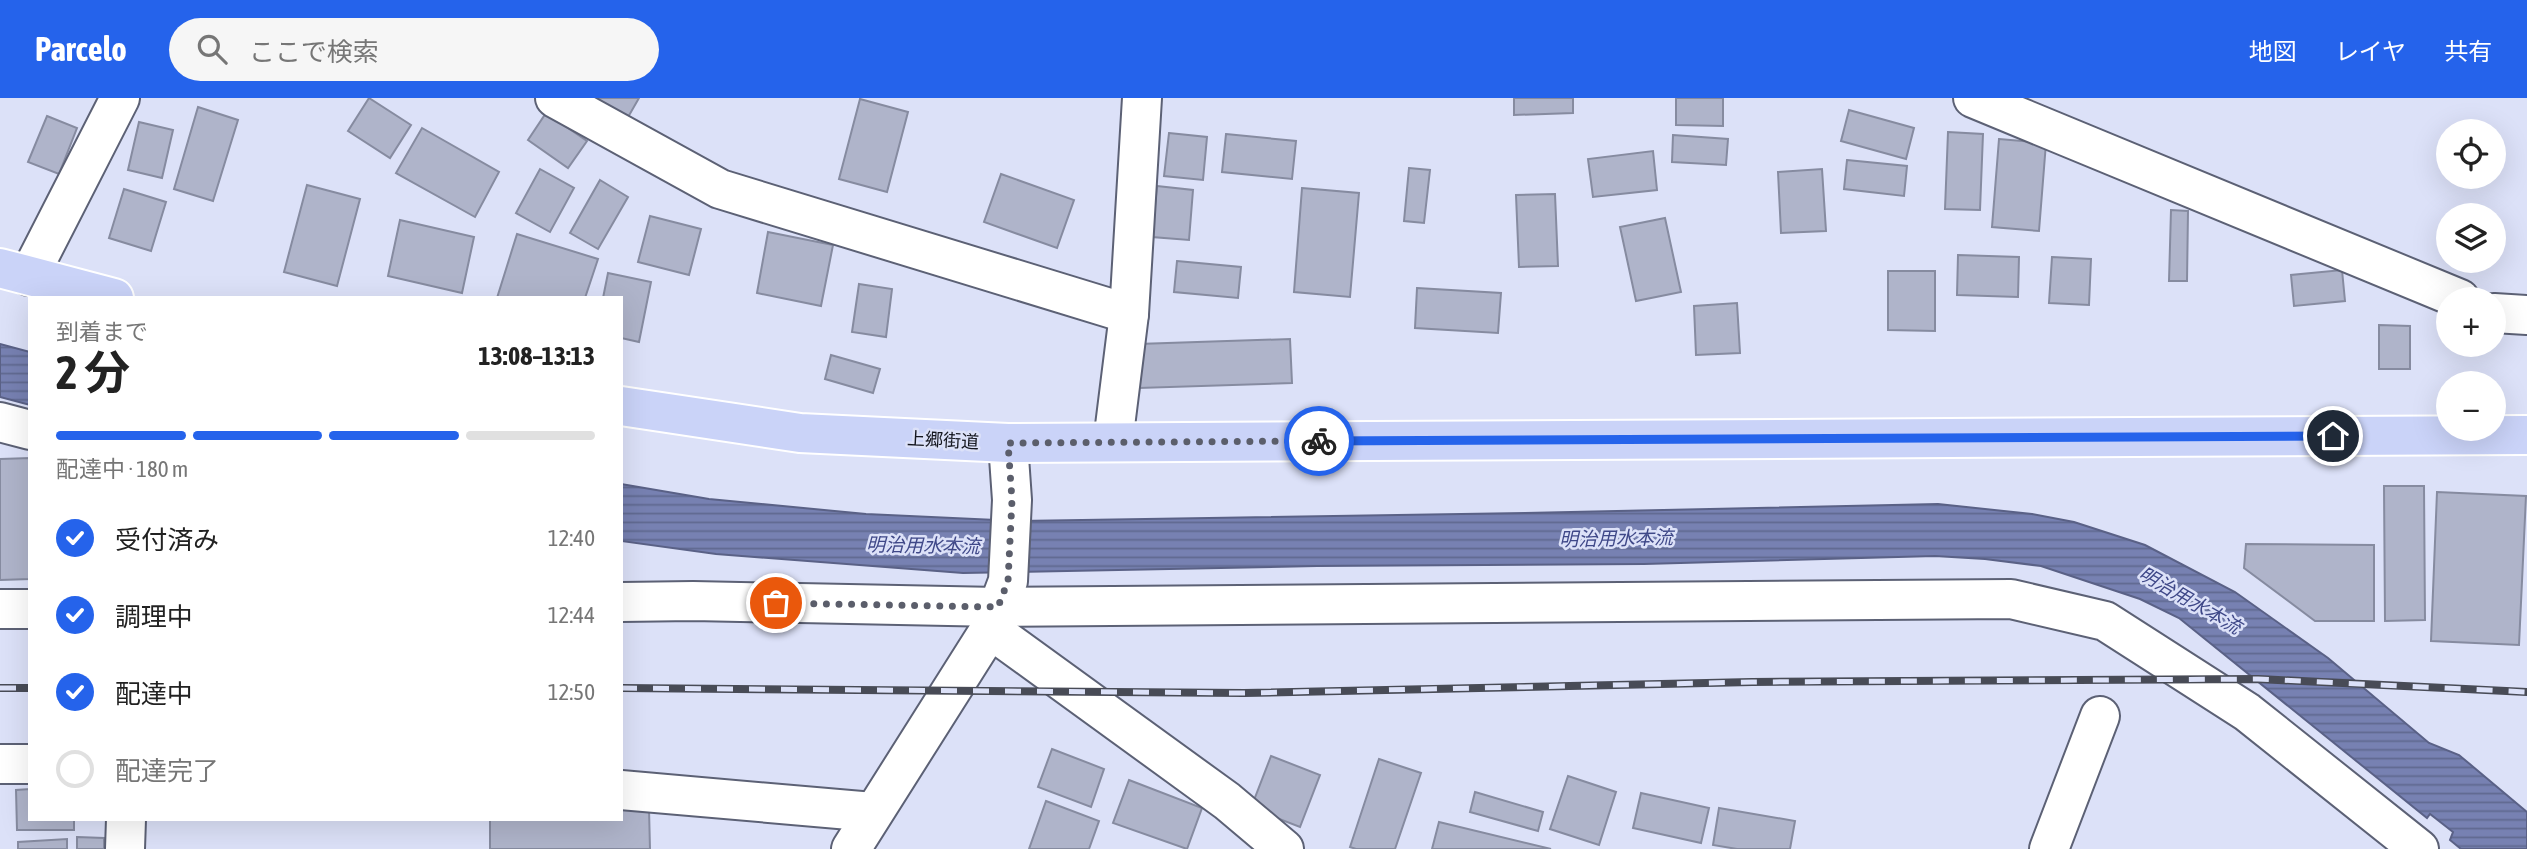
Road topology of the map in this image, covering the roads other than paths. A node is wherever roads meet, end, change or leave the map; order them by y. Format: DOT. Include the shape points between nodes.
graph roads {
  1 [pos="120,98"];
  2 [pos="555,98"];
  3 [pos="1142,98"];
  4 [pos="1973,98"];
  5 [pos="15,272"];
  6 [pos="2436,289"];
  7 [pos="106,296"];
  8 [pos="1129,314"];
  9 [pos="2506,314"];
  10 [pos="2527,315"];
  11 [pos="623,406"];
  12 [pos="0,422"];
  13 [pos="28,429"];
  14 [pos="2527,435"];
  15 [pos="1113,442"];
  16 [pos="1008,443"];
  17 [pos="623,575"];
  18 [pos="693,601"];
  19 [pos="623,602"];
  20 [pos="999,606"];
  21 [pos="0,609"];
  22 [pos="28,609"];
  23 [pos="2100,716"];
  24 [pos="0,764"];
  25 [pos="28,764"];
  26 [pos="623,790"];
  27 [pos="873,811"];
  28 [pos="126,821"];
  29 [pos="125,849"];
  30 [pos="851,849"];
  31 [pos="1284,849"];
  32 [pos="2049,849"];
  33 [pos="2418,849"];
  1 -- 5 [label="street"];
  2 -- 8 [label="street" via="720,189"];
  3 -- 8 [label="street"];
  4 -- 6 [label="street"];
  5 -- 7 [label="main road"];
  8 -- 15 [label="street"];
  9 -- 10 [label="street"];
  11 -- 16 [label="main road, 上郷街道" via="800,433"];
  12 -- 13 [label="street"];
  14 -- 15 [label="main road, 上郷街道"];
  15 -- 16 [label="main road, 上郷街道"];
  16 -- 20 [label="street" via="1012,500"];
  17 -- 18 [label="street"];
  18 -- 19 [label="street"];
  18 -- 20 [label="street"];
  20 -- 27 [label="street"];
  20 -- 31 [label="street"];
  20 -- 33 [label="street" via="2011,599 2105,621 2246,712"];
  21 -- 22 [label="street"];
  23 -- 32 [label="street"];
  24 -- 25 [label="street"];
  26 -- 27 [label="street"];
  27 -- 30 [label="street"];
  28 -- 29 [label="street"];
}
